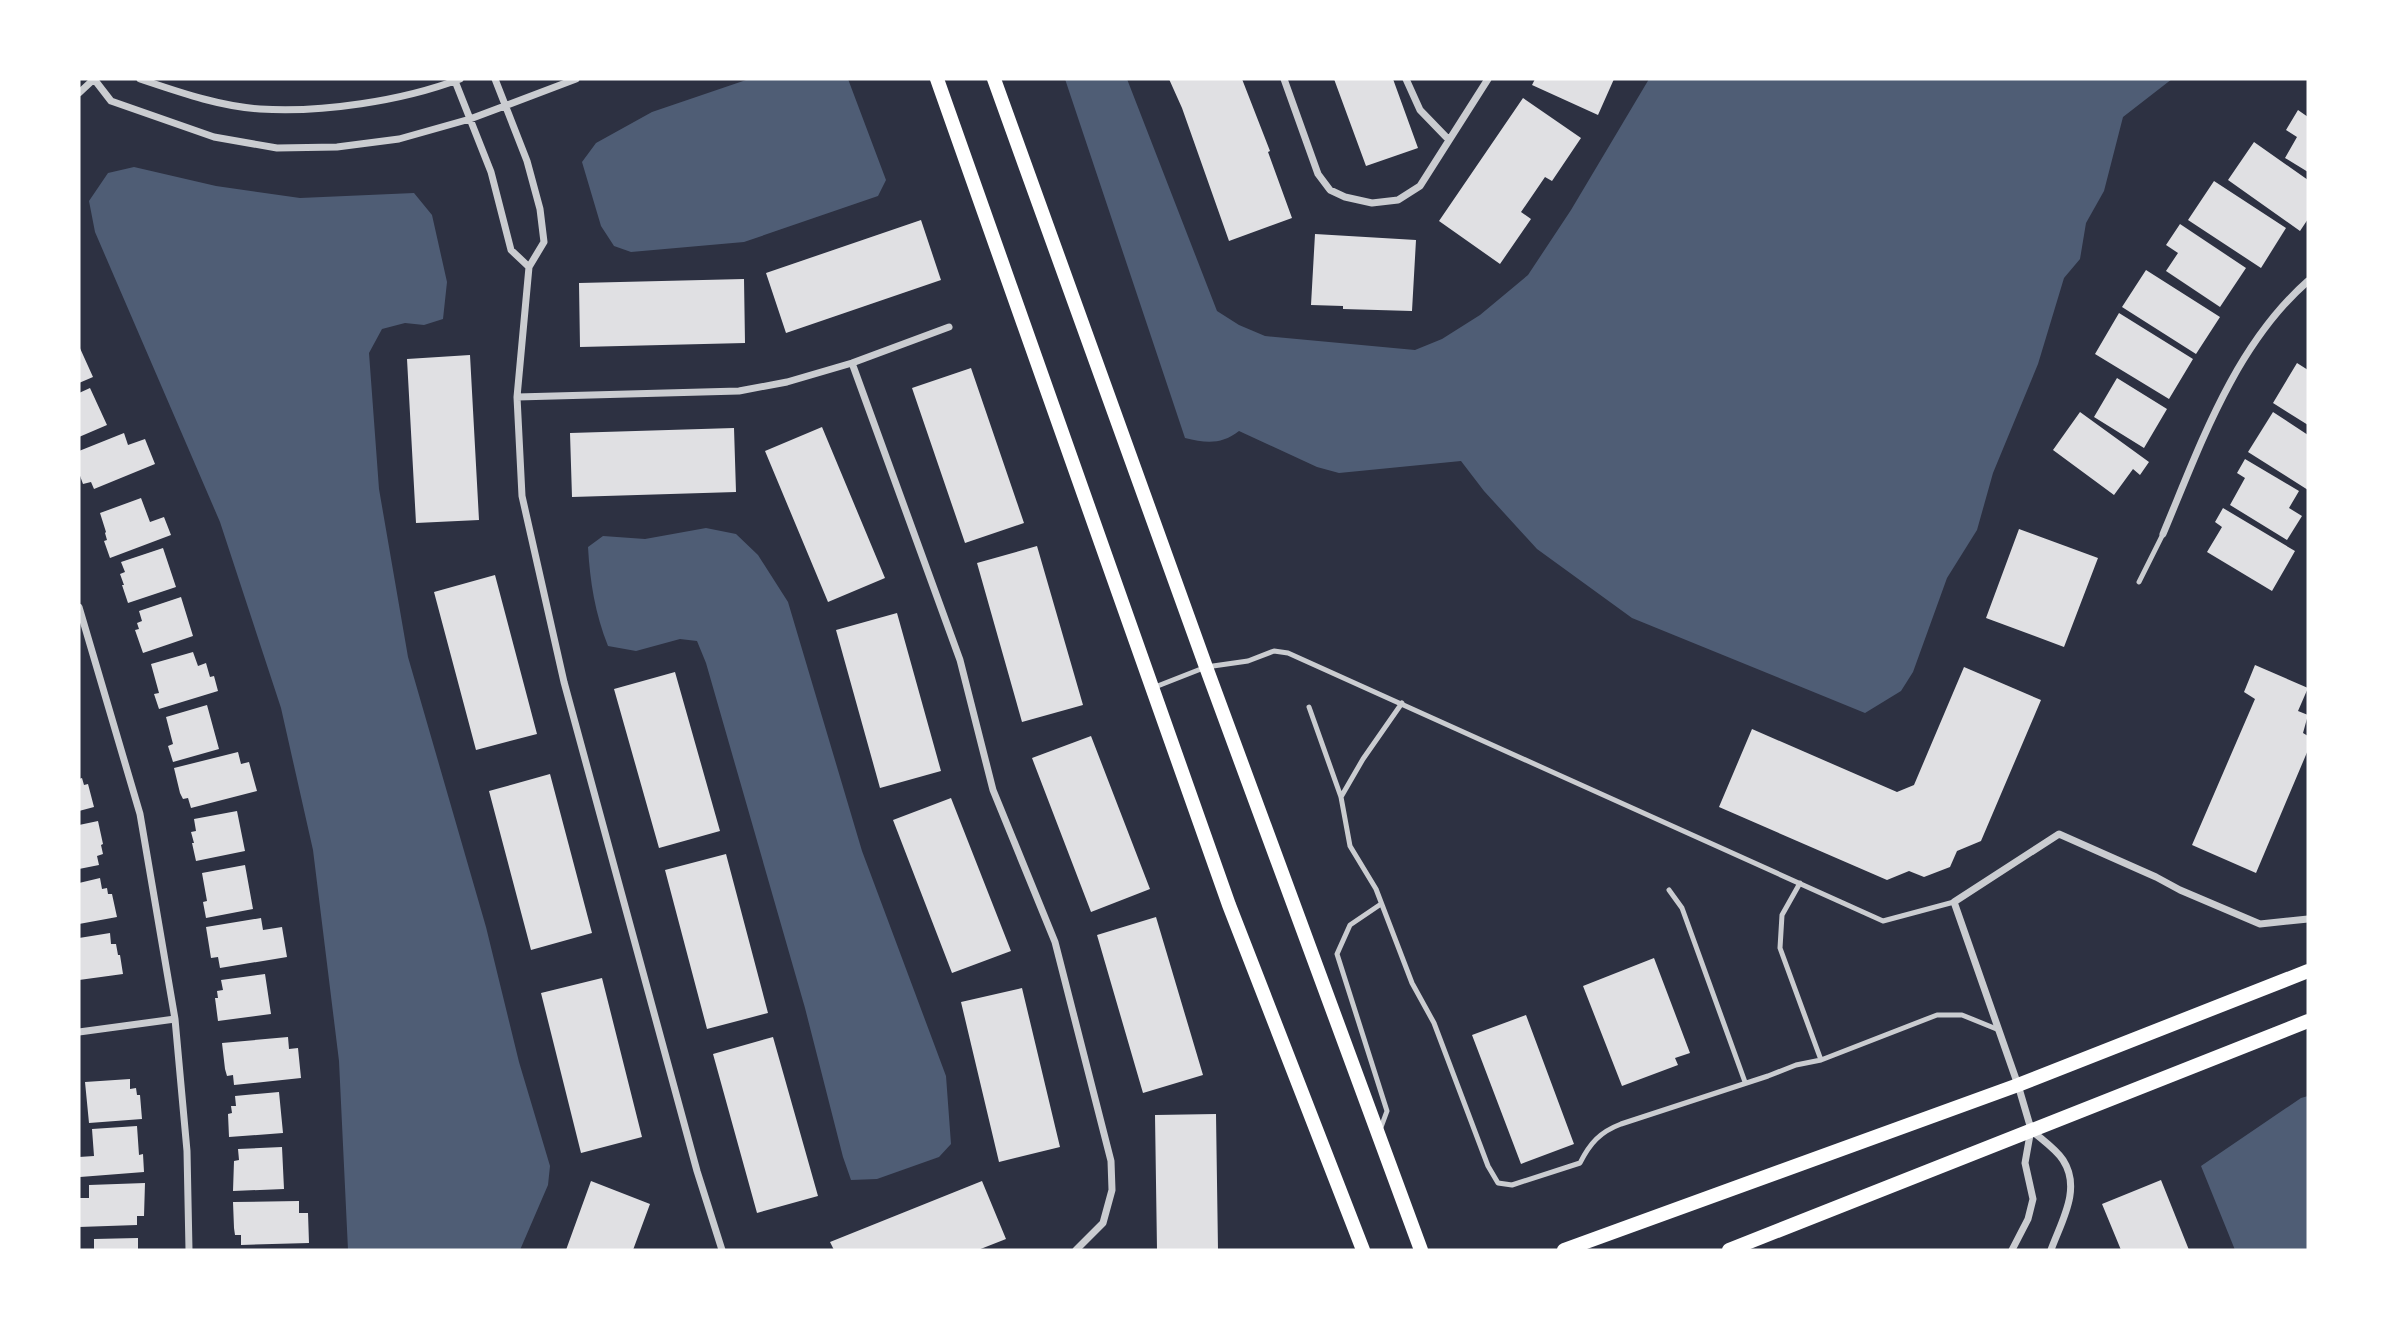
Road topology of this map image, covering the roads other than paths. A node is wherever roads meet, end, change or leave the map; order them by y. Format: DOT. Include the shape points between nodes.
graph roads {
  1 [pos="94,79"];
  2 [pos="140,79"];
  3 [pos="495,79"];
  4 [pos="576,79"];
  5 [pos="937,79"];
  6 [pos="994,79"];
  7 [pos="1284,79"];
  8 [pos="1406,79"];
  9 [pos="1488,79"];
  10 [pos="457,80"];
  11 [pos="79,93"];
  12 [pos="506,105"];
  13 [pos="470,119"];
  14 [pos="1449,140"];
  15 [pos="529,267"];
  16 [pos="2308,281"];
  17 [pos="949,327"];
  18 [pos="852,363"];
  19 [pos="517,397"];
  20 [pos="2163,534"];
  21 [pos="2140,582"];
  22 [pos="79,607"];
  23 [pos="1206,667"];
  24 [pos="1152,688"];
  25 [pos="1402,704"];
  26 [pos="1309,707"];
  27 [pos="1341,797"];
  28 [pos="1800,883"];
  29 [pos="1669,890"];
  30 [pos="1954,902"];
  31 [pos="1381,904"];
  32 [pos="2308,919"];
  33 [pos="2308,971"];
  34 [pos="175,1019"];
  35 [pos="2308,1021"];
  36 [pos="1999,1030"];
  37 [pos="79,1032"];
  38 [pos="1821,1059"];
  39 [pos="1745,1082"];
  40 [pos="2018,1085"];
  41 [pos="2031,1129"];
  42 [pos="1379,1132"];
  43 [pos="718,1249"];
  44 [pos="189,1250"];
  45 [pos="1076,1250"];
  46 [pos="1363,1250"];
  47 [pos="1421,1250"];
  48 [pos="1564,1250"];
  49 [pos="1729,1250"];
  50 [pos="2012,1250"];
  51 [pos="2051,1250"];
  1 -- 11 [label="street"];
  1 -- 13 [label="street" via="111,101 214,137 277,148 399,139"];
  2 -- 10 [label="street" via="196,98 259,109 381,100"];
  3 -- 12 [label="street"];
  4 -- 12 [label="street"];
  5 -- 24 [label="main road"];
  6 -- 23 [label="main road"];
  7 -- 14 [label="street" via="1318,174 1330,190 1345,197 1372,203 1398,200 1420,186"];
  8 -- 14 [label="street" via="1420,110"];
  9 -- 14 [label="street"];
  10 -- 13 [label="street"];
  12 -- 13 [label="street"];
  12 -- 15 [label="street" via="540,209 544,242"];
  13 -- 15 [label="street" via="491,173 511,250"];
  15 -- 19 [label="street"];
  16 -- 20 [label="street" via="2252,344 2228,386"];
  17 -- 18 [label="street"];
  18 -- 19 [label="street" via="739,391"];
  18 -- 45 [label="street" via="960,660 993,790 1055,942 1111,1161 1112,1190 1103,1223"];
  19 -- 43 [label="street" via="522,496 564,682"];
  20 -- 21 [label="lane"];
  22 -- 34 [label="street" via="139,814"];
  23 -- 24 [label="lane"];
  23 -- 25 [label="lane" via="1248,661 1273,651 1287,653"];
  23 -- 42 [label="main road"];
  24 -- 46 [label="main road" via="1229,905"];
  25 -- 27 [label="lane"];
  25 -- 28 [label="lane"];
  26 -- 27 [label="lane"];
  27 -- 31 [label="lane" via="1350,846"];
  28 -- 30 [label="lane" via="1883,921"];
  28 -- 38 [label="lane" via="1782,915 1780,948"];
  29 -- 39 [label="lane" via="1682,908"];
  30 -- 32 [label="street" via="2059,834 2260,924"];
  30 -- 36 [label="street"];
  31 -- 39 [label="lane" via="1497,1183 1512,1185 1580,1163 1590,1144 1607,1129"];
  31 -- 42 [label="lane" via="1350,925 1337,954 1387,1111"];
  33 -- 40 [label="main road"];
  34 -- 37 [label="street"];
  34 -- 44 [label="street" via="187,1151"];
  35 -- 41 [label="main road"];
  36 -- 38 [label="lane" via="1962,1015 1937,1015"];
  36 -- 40 [label="street"];
  38 -- 39 [label="lane"];
  40 -- 41 [label="street"];
  40 -- 48 [label="main road"];
  41 -- 49 [label="main road"];
  41 -- 50 [label="street" via="2025,1163 2033,1199"];
  41 -- 51 [label="street" via="2063,1160 2072,1187"];
  42 -- 47 [label="main road"];
}
